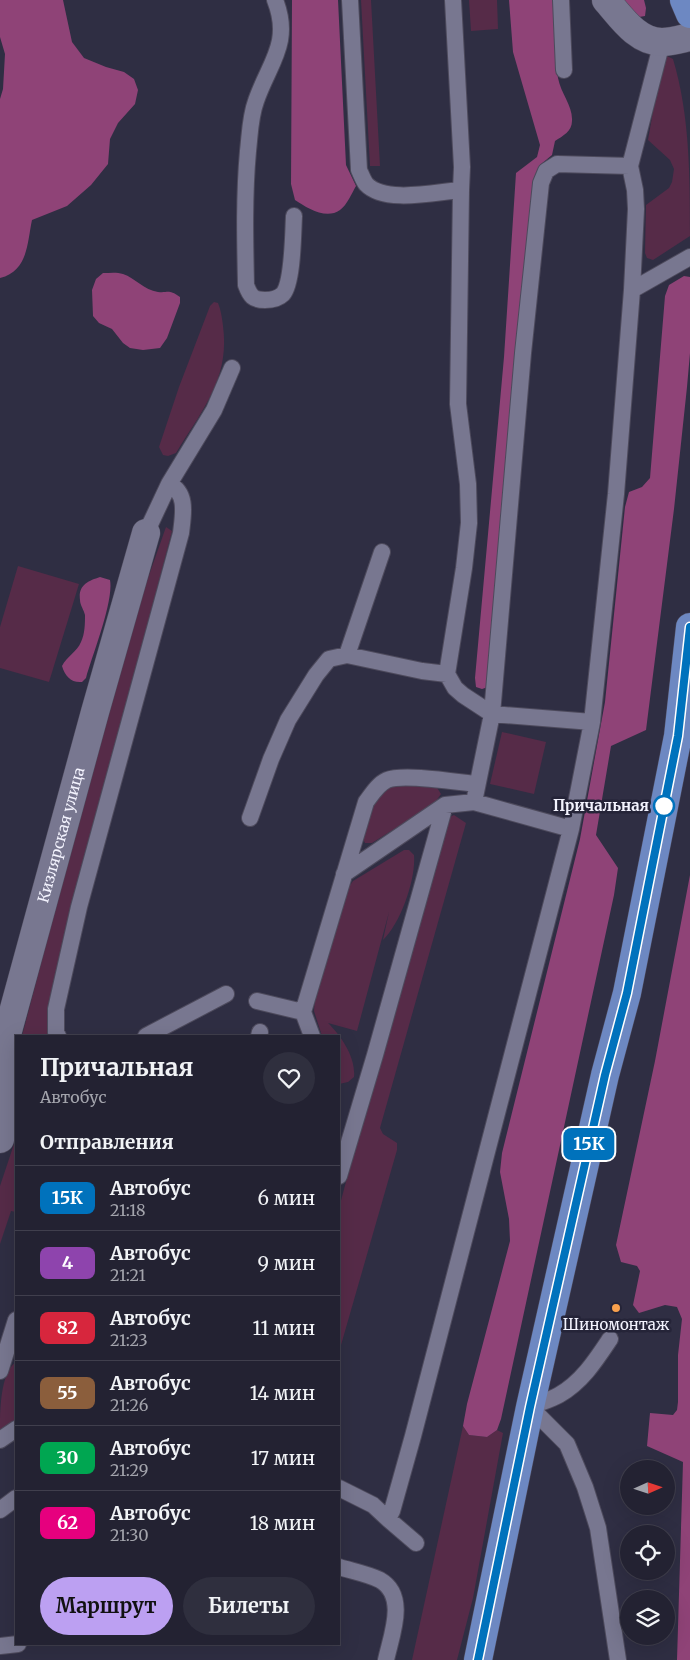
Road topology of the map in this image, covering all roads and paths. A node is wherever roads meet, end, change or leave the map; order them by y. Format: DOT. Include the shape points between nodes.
graph roads {
  1 [pos="275,0"];
  2 [pos="350,0"];
  3 [pos="453,0"];
  4 [pos="561,0"];
  5 [pos="606,0"];
  6 [pos="684,0"];
  7 [pos="690,14"];
  8 [pos="690,37"];
  9 [pos="662,42"];
  10 [pos="564,70"];
  11 [pos="630,166"];
  12 [pos="461,190"];
  13 [pos="294,216"];
  14 [pos="690,258"];
  15 [pos="632,290"];
  16 [pos="232,368"];
  17 [pos="169,484"];
  18 [pos="146,533"];
  19 [pos="382,552"];
  20 [pos="690,627"];
  21 [pos="347,655"];
  22 [pos="447,674"];
  23 [pos="492,714"];
  24 [pos="592,722"];
  25 [pos="476,784"];
  26 [pos="474,802"];
  27 [pos="445,805"];
  28 [pos="250,818"];
  29 [pos="571,829"];
  30 [pos="344,874"];
  31 [pos="226,994"];
  32 [pos="258,1001"];
  33 [pos="303,1012"];
  34 [pos="166,1032"];
  35 [pos="58,1035"];
  36 [pos="151,1035"];
  37 [pos="312,1035"];
  38 [pos="0,1139"];
  39 [pos="340,1173"];
  40 [pos="15,1323"];
  41 [pos="610,1339"];
  42 [pos="0,1371"];
  43 [pos="530,1407"];
  44 [pos="15,1430"];
  45 [pos="0,1440"];
  46 [pos="340,1488"];
  47 [pos="15,1499"];
  48 [pos="0,1510"];
  49 [pos="388,1519"];
  50 [pos="416,1543"];
  51 [pos="340,1567"];
  52 [pos="15,1644"];
  53 [pos="0,1646"];
  54 [pos="386,1660"];
  55 [pos="478,1660"];
  56 [pos="618,1660"];
  1 -- 13 [label="lane" via="282,24 281,43 255,102 245,189 246,285 250,296 256,300 271,300 286,288"];
  2 -- 12 [label="lane" via="359,170 365,183 384,194"];
  3 -- 12 [label="lane"];
  4 -- 10 [label="lane"];
  5 -- 9 [label="street" via="630,28 644,38"];
  6 -- 7 [label="main road"];
  8 -- 9 [label="street"];
  9 -- 11 [label="lane"];
  11 -- 15 [label="lane" via="636,209"];
  11 -- 23 [label="lane" via="556,164 546,171 541,183"];
  12 -- 22 [label="lane" via="458,404 468,484 469,523"];
  14 -- 15 [label="lane"];
  15 -- 24 [label="lane" via="616,494"];
  16 -- 17 [label="lane" via="214,410"];
  17 -- 18 [label="lane"];
  17 -- 35 [label="lane" via="180,491 184,507 181,533 79,907 56,1009"];
  18 -- 38 [label="street, Кизлярская улица" via="6,1038 5,1113"];
  19 -- 21 [label="lane"];
  20 -- 43 [label="main road" via="678,736 627,993 605,1075"];
  21 -- 22 [label="lane"];
  21 -- 28 [label="lane" via="329,659 288,720"];
  22 -- 23 [label="lane" via="455,688"];
  23 -- 24 [label="lane"];
  23 -- 25 [label="lane"];
  24 -- 29 [label="lane"];
  25 -- 26 [label="lane"];
  25 -- 30 [label="lane" via="399,777 386,780 366,802"];
  26 -- 27 [label="lane"];
  26 -- 29 [label="lane"];
  27 -- 30 [label="lane"];
  27 -- 39 [label="lane"];
  29 -- 49 [label="lane" via="413,1436"];
  30 -- 33 [label="lane"];
  31 -- 34 [label="lane"];
  32 -- 33 [label="lane"];
  33 -- 37 [label="lane"];
  34 -- 36 [label="lane"];
  40 -- 42 [label="lane"];
  41 -- 43 [label="lane" via="576,1383 559,1395"];
  43 -- 55 [label="main road"];
  43 -- 56 [label="lane" via="567,1444 585,1487 598,1528"];
  44 -- 45 [label="lane"];
  46 -- 49 [label="lane" via="373,1505"];
  47 -- 48 [label="lane"];
  49 -- 50 [label="lane"];
  51 -- 54 [label="lane" via="380,1580 392,1592 397,1608"];
  52 -- 53 [label="lane"];
}
